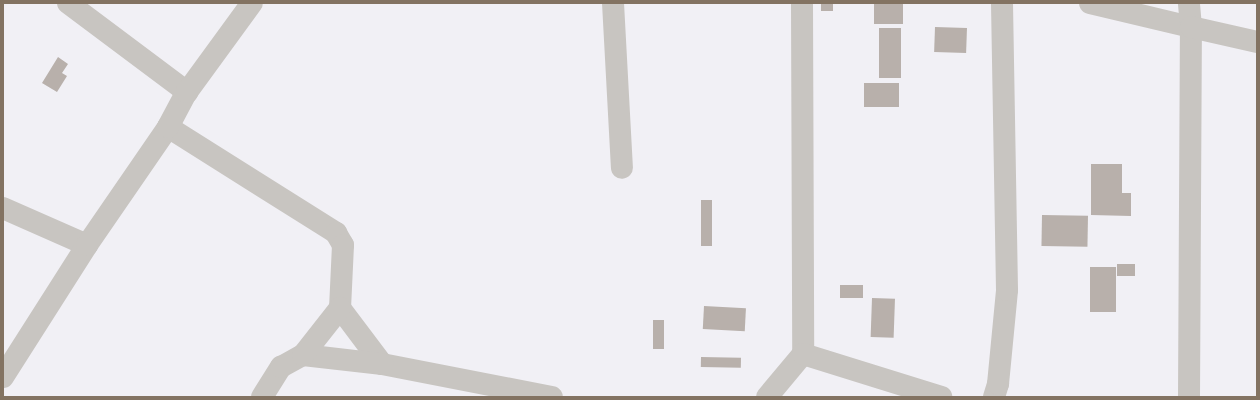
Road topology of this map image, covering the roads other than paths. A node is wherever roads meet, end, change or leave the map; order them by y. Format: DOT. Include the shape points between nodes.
graph roads {
  1 [pos="68,3"];
  2 [pos="252,3"];
  3 [pos="613,3"];
  4 [pos="802,3"];
  5 [pos="1002,3"];
  6 [pos="1090,3"];
  7 [pos="1189,3"];
  8 [pos="1191,27"];
  9 [pos="1257,42"];
  10 [pos="188,92"];
  11 [pos="168,127"];
  12 [pos="622,168"];
  13 [pos="3,208"];
  14 [pos="86,245"];
  15 [pos="340,308"];
  16 [pos="803,354"];
  17 [pos="303,355"];
  18 [pos="382,364"];
  19 [pos="3,377"];
  20 [pos="262,397"];
  21 [pos="552,397"];
  22 [pos="767,397"];
  23 [pos="941,397"];
  24 [pos="994,397"];
  25 [pos="1190,397"];
  1 -- 10 [label="street"];
  2 -- 10 [label="street"];
  3 -- 12 [label="street"];
  4 -- 16 [label="street"];
  5 -- 24 [label="street" via="1007,290 998,384"];
  6 -- 8 [label="street"];
  7 -- 8 [label="street"];
  8 -- 9 [label="street"];
  8 -- 25 [label="street"];
  10 -- 11 [label="street"];
  11 -- 14 [label="street"];
  11 -- 15 [label="street" via="336,234 343,245"];
  13 -- 14 [label="street"];
  14 -- 19 [label="street"];
  15 -- 17 [label="street"];
  15 -- 18 [label="street"];
  16 -- 22 [label="street"];
  16 -- 23 [label="street"];
  17 -- 18 [label="street"];
  17 -- 20 [label="street" via="281,367"];
  18 -- 21 [label="street"];
}
